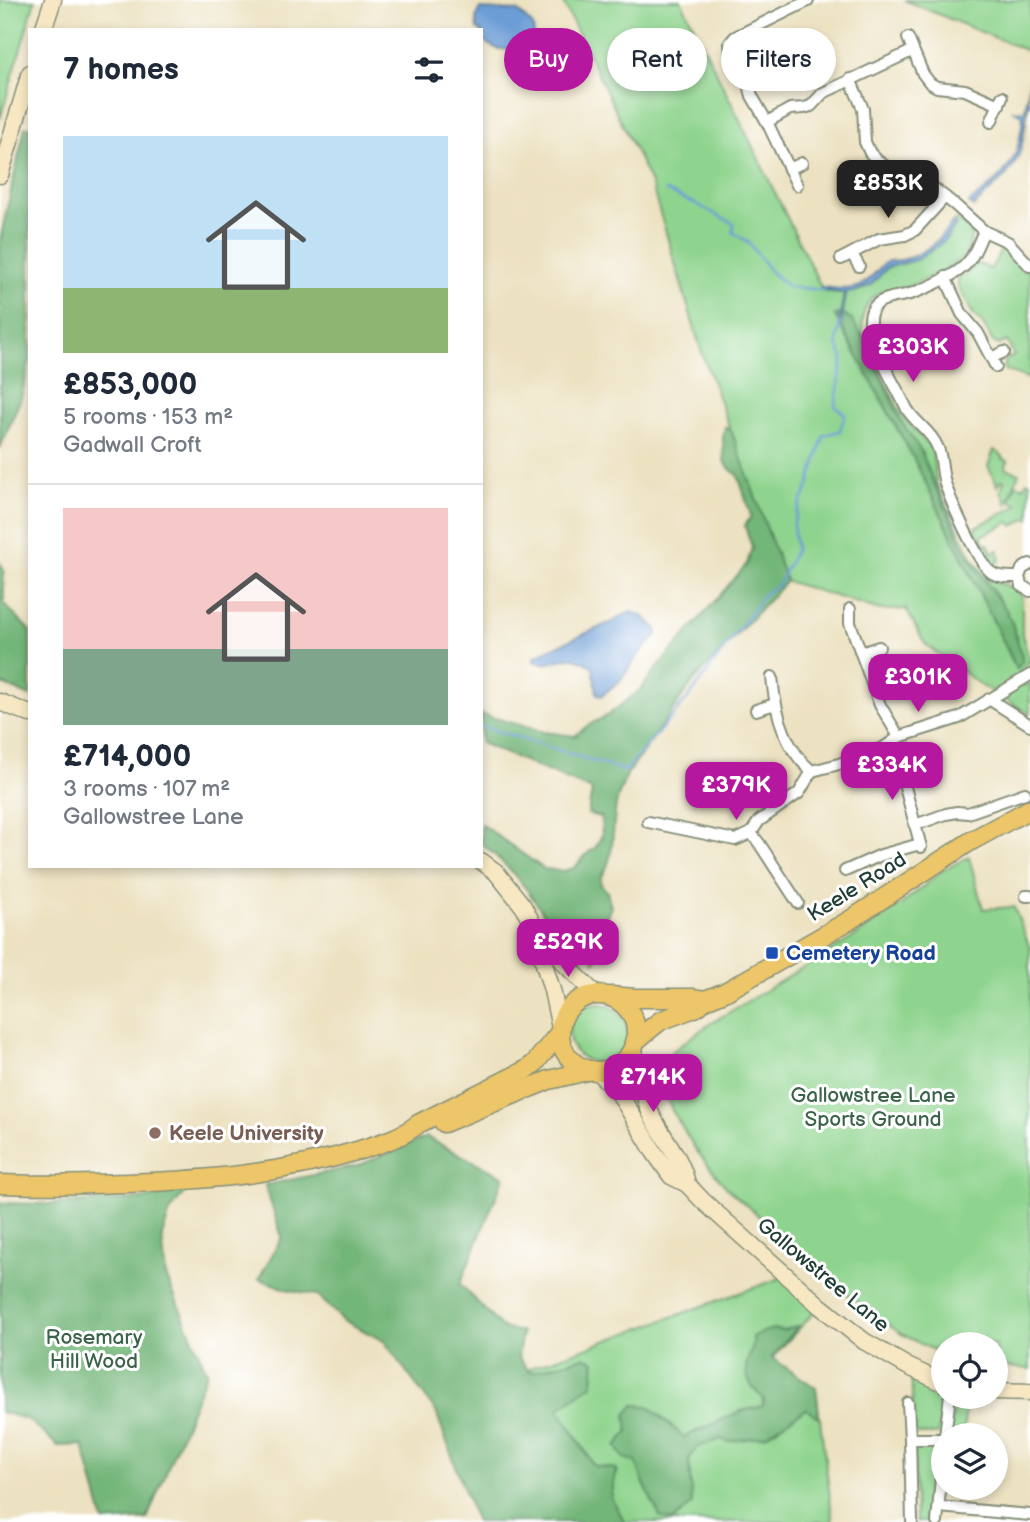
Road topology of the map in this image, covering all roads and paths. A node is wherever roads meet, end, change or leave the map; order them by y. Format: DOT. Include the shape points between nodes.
graph roads {
  1 [pos="53,0"];
  2 [pos="804,3"];
  3 [pos="807,18"];
  4 [pos="44,28"];
  5 [pos="908,38"];
  6 [pos="912,51"];
  7 [pos="850,79"];
  8 [pos="28,80"];
  9 [pos="767,122"];
  10 [pos="991,122"];
  11 [pos="802,163"];
  12 [pos="789,169"];
  13 [pos="0,175"];
  14 [pos="797,185"];
  15 [pos="945,197"];
  16 [pos="984,231"];
  17 [pos="1030,265"];
  18 [pos="859,266"];
  19 [pos="945,277"];
  20 [pos="1004,352"];
  21 [pos="1030,564"];
  22 [pos="1019,577"];
  23 [pos="1030,591"];
  24 [pos="850,609"];
  25 [pos="878,647"];
  26 [pos="861,653"];
  27 [pos="1030,675"];
  28 [pos="772,677"];
  29 [pos="989,699"];
  30 [pos="0,702"];
  31 [pos="775,704"];
  32 [pos="756,710"];
  33 [pos="28,713"];
  34 [pos="1030,725"];
  35 [pos="899,737"];
  36 [pos="883,748"];
  37 [pos="812,771"];
  38 [pos="1028,801"];
  39 [pos="648,822"];
  40 [pos="915,825"];
  41 [pos="751,833"];
  42 [pos="483,862"];
  43 [pos="845,871"];
  44 [pos="799,903"];
  45 [pos="539,935"];
  46 [pos="600,995"];
  47 [pos="705,1000"];
  48 [pos="560,1030"];
  49 [pos="634,1044"];
  50 [pos="594,1071"];
  51 [pos="407,1133"];
  52 [pos="0,1184"];
  53 [pos="687,1184"];
  54 [pos="931,1377"];
  55 [pos="1008,1391"];
  56 [pos="1030,1392"];
  57 [pos="908,1403"];
  58 [pos="931,1438"];
  59 [pos="910,1439"];
  60 [pos="940,1500"];
  61 [pos="939,1507"];
  62 [pos="1030,1515"];
  63 [pos="912,1522"];
  64 [pos="937,1522"];
  1 -- 4 [label="street"];
  2 -- 3 [label="street"];
  2 -- 9 [label="street" via="730,43 731,55 746,73 752,96"];
  5 -- 6 [label="street"];
  6 -- 7 [label="street"];
  6 -- 10 [label="street" via="923,74 937,87 1001,101"];
  7 -- 9 [label="street" via="823,93 811,106"];
  7 -- 15 [label="street" via="863,109 870,153 888,168 926,182"];
  8 -- 13 [label="street"];
  9 -- 12 [label="street"];
  11 -- 12 [label="street"];
  12 -- 14 [label="street"];
  15 -- 16 [label="street"];
  15 -- 18 [label="street" via="915,230 878,239 847,256"];
  16 -- 17 [label="street" via="1008,243"];
  16 -- 19 [label="street" via="968,263"];
  19 -- 20 [label="street" via="993,362"];
  19 -- 22 [label="street" via="879,303 870,318 872,337 911,416 937,445 944,481 984,565 994,574"];
  21 -- 22 [label="street"];
  22 -- 23 [label="street"];
  24 -- 26 [label="street"];
  25 -- 26 [label="street"];
  26 -- 35 [label="street" via="880,705"];
  27 -- 29 [label="street"];
  28 -- 31 [label="street"];
  29 -- 34 [label="street"];
  29 -- 35 [label="street" via="959,718"];
  30 -- 33 [label="street"];
  31 -- 32 [label="street"];
  31 -- 37 [label="street" via="784,733"];
  35 -- 36 [label="street"];
  36 -- 37 [label="street"];
  36 -- 40 [label="street" via="901,772"];
  37 -- 41 [label="street" via="799,793 759,821"];
  38 -- 40 [label="street" via="946,814"];
  38 -- 47 [label="main road, Keele Road" via="850,920"];
  39 -- 41 [label="street" via="735,840"];
  40 -- 43 [label="street" via="921,846 881,855"];
  41 -- 44 [label="street"];
  42 -- 45 [label="street" via="523,906"];
  45 -- 46 [label="street"];
  45 -- 48 [label="street"];
  46 -- 47 [label="main road, Keele Road"];
  46 -- 48 [label="main road" via="569,1007"];
  46 -- 49 [label="main road" via="618,1001 629,1012 635,1025"];
  47 -- 49 [label="main road, Keele Road" via="660,1021"];
  48 -- 50 [label="main road" via="567,1056"];
  48 -- 51 [label="main road" via="526,1070"];
  49 -- 50 [label="main road" via="620,1064"];
  49 -- 53 [label="street, Gallowstree Lane" via="652,1116 684,1170"];
  50 -- 51 [label="main road" via="549,1080 421,1132"];
  50 -- 53 [label="street, Gallowstree Lane" via="620,1093 671,1175"];
  51 -- 52 [label="main road" via="341,1156 246,1176"];
  53 -- 54 [label="street, Gallowstree Lane" via="864,1341"];
  55 -- 56 [label="street"];
  57 -- 59 [label="street"];
  58 -- 59 [label="street"];
  59 -- 63 [label="street"];
  60 -- 61 [label="street"];
  61 -- 62 [label="street"];
  61 -- 64 [label="street"];
}
